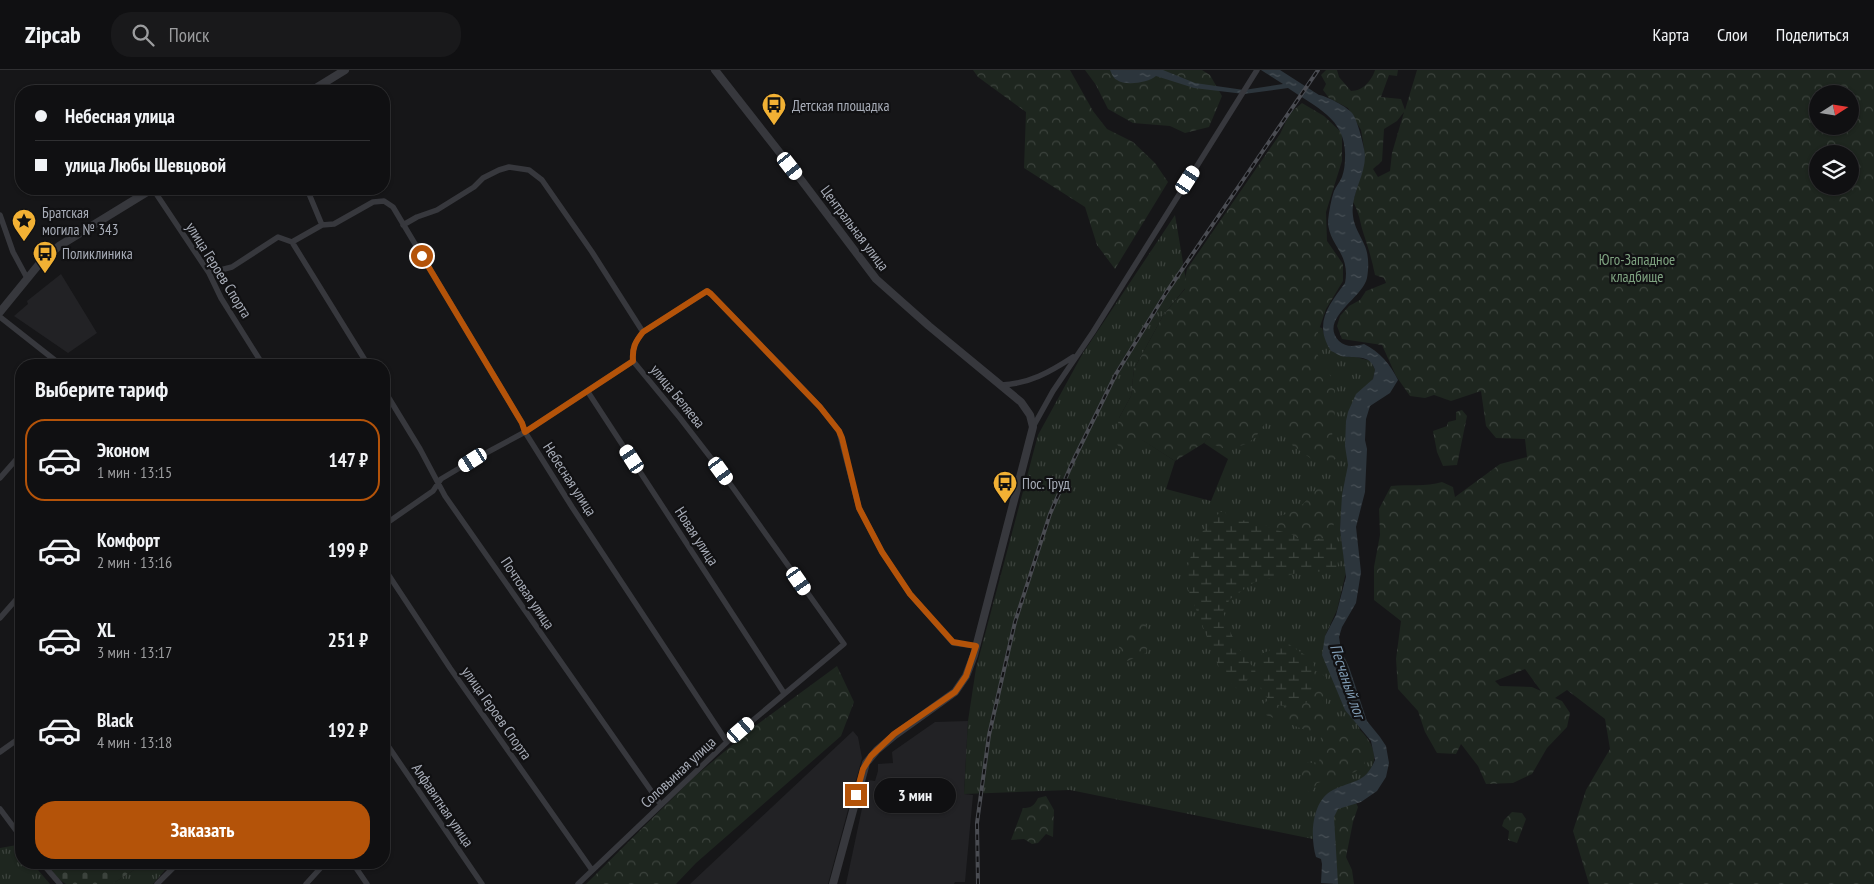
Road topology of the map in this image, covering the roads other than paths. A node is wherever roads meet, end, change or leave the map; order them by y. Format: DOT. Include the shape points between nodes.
graph roads {
  1 [pos="345,70"];
  2 [pos="715,70"];
  3 [pos="1257,70"];
  4 [pos="321,85"];
  5 [pos="142,195"];
  6 [pos="156,195"];
  7 [pos="310,195"];
  8 [pos="0,215"];
  9 [pos="322,225"];
  10 [pos="403,225"];
  11 [pos="292,242"];
  12 [pos="209,273"];
  13 [pos="28,278"];
  14 [pos="0,312"];
  15 [pos="0,317"];
  16 [pos="643,332"];
  17 [pos="1076,355"];
  18 [pos="53,359"];
  19 [pos="259,359"];
  20 [pos="364,359"];
  21 [pos="633,361"];
  22 [pos="1002,385"];
  23 [pos="588,392"];
  24 [pos="390,400"];
  25 [pos="1033,427"];
  26 [pos="525,432"];
  27 [pos="15,461"];
  28 [pos="0,478"];
  29 [pos="438,484"];
  30 [pos="390,521"];
  31 [pos="390,577"];
  32 [pos="15,601"];
  33 [pos="0,618"];
  34 [pos="844,644"];
  35 [pos="976,646"];
  36 [pos="784,693"];
  37 [pos="15,741"];
  38 [pos="727,742"];
  39 [pos="390,749"];
  40 [pos="0,752"];
  41 [pos="661,805"];
  42 [pos="0,809"];
  43 [pos="15,828"];
  44 [pos="47,869"];
  45 [pos="172,869"];
  46 [pos="320,869"];
  47 [pos="357,869"];
  48 [pos="592,870"];
  49 [pos="60,884"];
  50 [pos="157,884"];
  51 [pos="306,884"];
  52 [pos="367,884"];
  53 [pos="482,884"];
  54 [pos="578,884"];
  55 [pos="833,884"];
  1 -- 4 [label="street"];
  2 -- 22 [label="street, Центральная улица" via="876,279"];
  3 -- 17 [label="street"];
  5 -- 13 [label="street" via="59,246"];
  6 -- 12 [label="street, улица Героев Спорта"];
  7 -- 9 [label="street"];
  8 -- 13 [label="street" via="13,252"];
  9 -- 10 [label="street, Небесная улица" via="334,224 373,202 384,201 393,207"];
  9 -- 11 [label="street"];
  10 -- 16 [label="street" via="438,210 483,178 504,168 529,170 542,180"];
  10 -- 26 [label="street, Небесная улица"];
  11 -- 12 [label="street" via="278,237 232,267"];
  11 -- 20 [label="street"];
  12 -- 19 [label="street, улица Героев Спорта"];
  13 -- 14 [label="street"];
  15 -- 18 [label="street"];
  16 -- 21 [label="street, улица Беляева" via="632,350"];
  16 -- 35 [label="street" via="707,291 711,294 820,407 839,431 859,508 882,552 910,594 953,642"];
  17 -- 22 [label="street" via="1026,382"];
  17 -- 25 [label="street"];
  21 -- 23 [label="street"];
  21 -- 34 [label="street, улица Беляева" via="715,464"];
  22 -- 25 [label="street, Центральная улица" via="1026,408"];
  23 -- 26 [label="street"];
  23 -- 36 [label="street, Новая улица"];
  24 -- 29 [label="street, Почтовая улица"];
  25 -- 35 [label="street"];
  26 -- 29 [label="street" via="441,479"];
  26 -- 38 [label="street, Небесная улица"];
  27 -- 28 [label="street"];
  29 -- 30 [label="street"];
  29 -- 41 [label="street, Почтовая улица"];
  31 -- 48 [label="street, улица Героев Спорта"];
  32 -- 33 [label="street"];
  34 -- 36 [label="street, Соловьиная улица"];
  35 -- 55 [label="street" via="966,676 955,692 894,734 866,763"];
  36 -- 38 [label="street, Соловьиная улица"];
  37 -- 40 [label="street"];
  38 -- 41 [label="street, Соловьиная улица"];
  39 -- 53 [label="street, Алфавитная улица"];
  41 -- 48 [label="street, Соловьиная улица"];
  42 -- 43 [label="street"];
  44 -- 49 [label="street"];
  45 -- 50 [label="street"];
  46 -- 51 [label="street"];
  47 -- 52 [label="street"];
  48 -- 54 [label="street, Соловьиная улица"];
}
